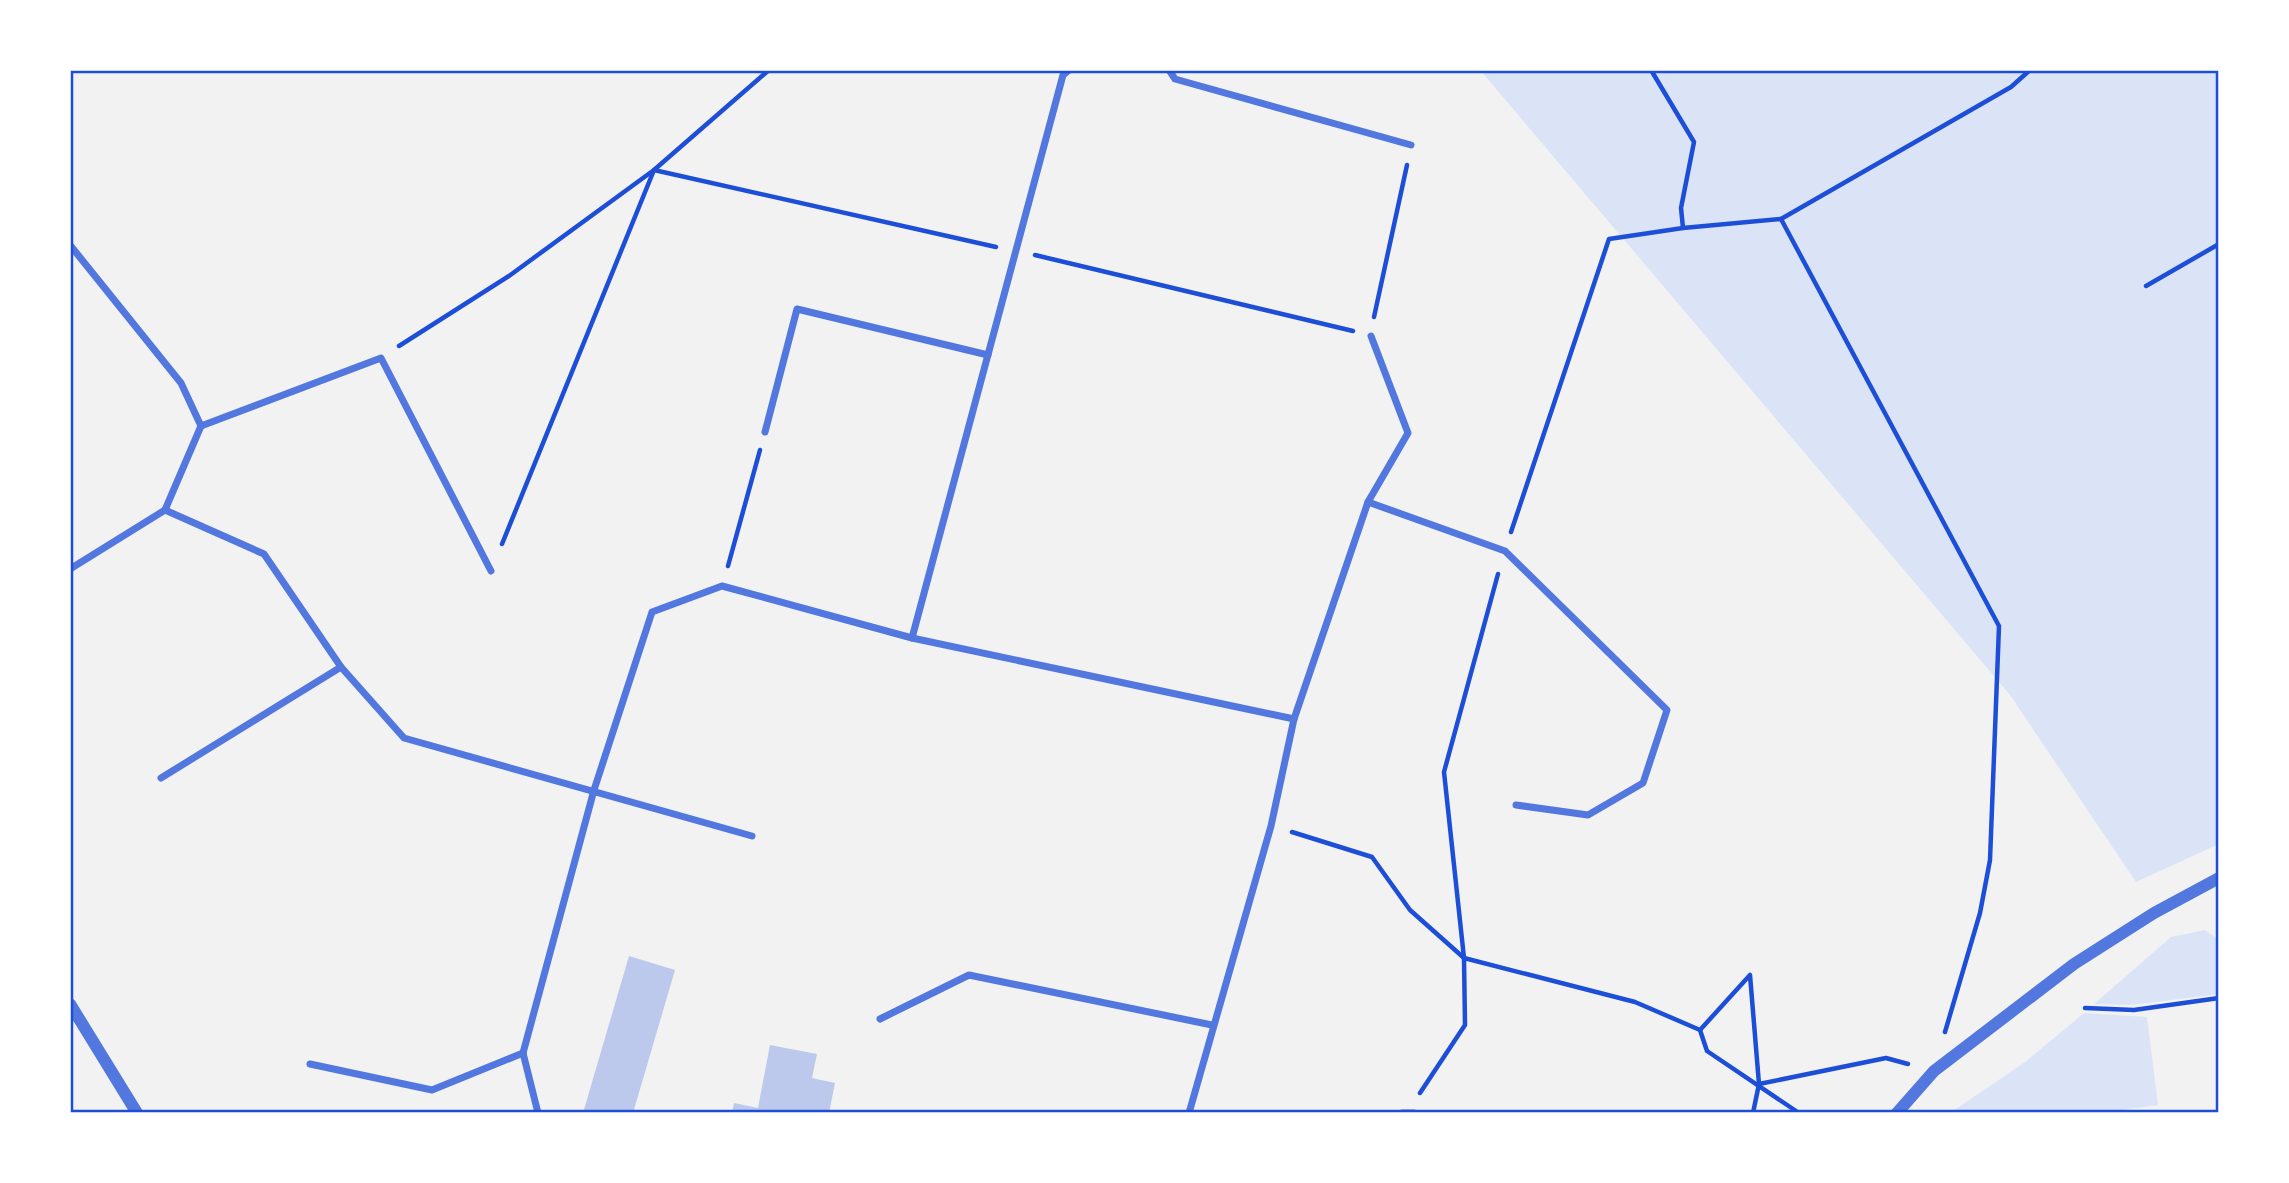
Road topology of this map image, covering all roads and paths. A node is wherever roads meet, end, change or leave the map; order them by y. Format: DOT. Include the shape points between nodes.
graph roads {
  1 [pos="769,70"];
  2 [pos="1069,70"];
  3 [pos="1169,70"];
  4 [pos="1651,70"];
  5 [pos="2030,70"];
  6 [pos="1411,145"];
  7 [pos="654,170"];
  8 [pos="1781,219"];
  9 [pos="1683,228"];
  10 [pos="2219,244"];
  11 [pos="70,245"];
  12 [pos="1016,251"];
  13 [pos="2146,286"];
  14 [pos="1371,336"];
  15 [pos="988,355"];
  16 [pos="381,358"];
  17 [pos="201,426"];
  18 [pos="765,432"];
  19 [pos="1368,502"];
  20 [pos="165,510"];
  21 [pos="1505,551"];
  22 [pos="70,569"];
  23 [pos="491,571"];
  24 [pos="722,586"];
  25 [pos="912,638"];
  26 [pos="341,667"];
  27 [pos="1294,719"];
  28 [pos="161,778"];
  29 [pos="594,790"];
  30 [pos="1516,805"];
  31 [pos="1271,826"];
  32 [pos="752,836"];
  33 [pos="2219,878"];
  34 [pos="1464,958"];
  35 [pos="2219,998"];
  36 [pos="70,1004"];
  37 [pos="2085,1008"];
  38 [pos="880,1019"];
  39 [pos="1212,1025"];
  40 [pos="1700,1030"];
  41 [pos="523,1053"];
  42 [pos="310,1064"];
  43 [pos="1934,1071"];
  44 [pos="1759,1084"];
  45 [pos="1408,1112"];
  46 [pos="137,1113"];
  47 [pos="538,1113"];
  48 [pos="1189,1113"];
  49 [pos="1753,1113"];
  50 [pos="1799,1113"];
  51 [pos="1897,1113"];
  1 -- 7 [label="path"];
  2 -- 12 [label="street" via="1063,75"];
  3 -- 6 [label="street" via="1175,79"];
  4 -- 9 [label="path" via="1694,142 1681,208"];
  5 -- 8 [label="path" via="2011,87"];
  6 -- 14 [label="path"];
  7 -- 12 [label="path"];
  7 -- 16 [label="path" via="509,275"];
  7 -- 23 [label="path"];
  8 -- 9 [label="path"];
  8 -- 43 [label="path" via="1999,626 1990,860 1980,913"];
  9 -- 21 [label="path" via="1609,239"];
  10 -- 13 [label="path"];
  11 -- 17 [label="street" via="181,383"];
  12 -- 14 [label="path"];
  12 -- 15 [label="street"];
  14 -- 19 [label="street" via="1408,433"];
  15 -- 18 [label="street" via="797,309"];
  15 -- 25 [label="street"];
  16 -- 17 [label="street"];
  16 -- 23 [label="street"];
  17 -- 20 [label="street"];
  18 -- 24 [label="path"];
  19 -- 21 [label="street"];
  19 -- 27 [label="street"];
  20 -- 22 [label="street"];
  20 -- 26 [label="street" via="264,554"];
  21 -- 30 [label="street" via="1667,710 1643,783 1588,815"];
  21 -- 34 [label="path" via="1444,772"];
  24 -- 25 [label="street"];
  24 -- 29 [label="street" via="652,612"];
  25 -- 27 [label="street"];
  26 -- 28 [label="street"];
  26 -- 29 [label="street" via="404,738"];
  27 -- 31 [label="street"];
  29 -- 32 [label="street"];
  29 -- 41 [label="street"];
  31 -- 34 [label="path" via="1372,856 1410,910"];
  31 -- 39 [label="street"];
  33 -- 43 [label="street" via="2074,964"];
  34 -- 40 [label="path" via="1635,1002"];
  34 -- 45 [label="path" via="1465,1026"];
  35 -- 37 [label="path" via="2134,1010"];
  36 -- 46 [label="street"];
  38 -- 39 [label="street" via="969,975"];
  39 -- 48 [label="street"];
  40 -- 44 [label="path" via="1707,1051"];
  40 -- 44 [label="path" via="1750,975"];
  41 -- 42 [label="street" via="432,1090"];
  41 -- 47 [label="street"];
  43 -- 44 [label="path" via="1886,1058"];
  43 -- 51 [label="street"];
  44 -- 49 [label="path"];
  44 -- 50 [label="path"];
}
